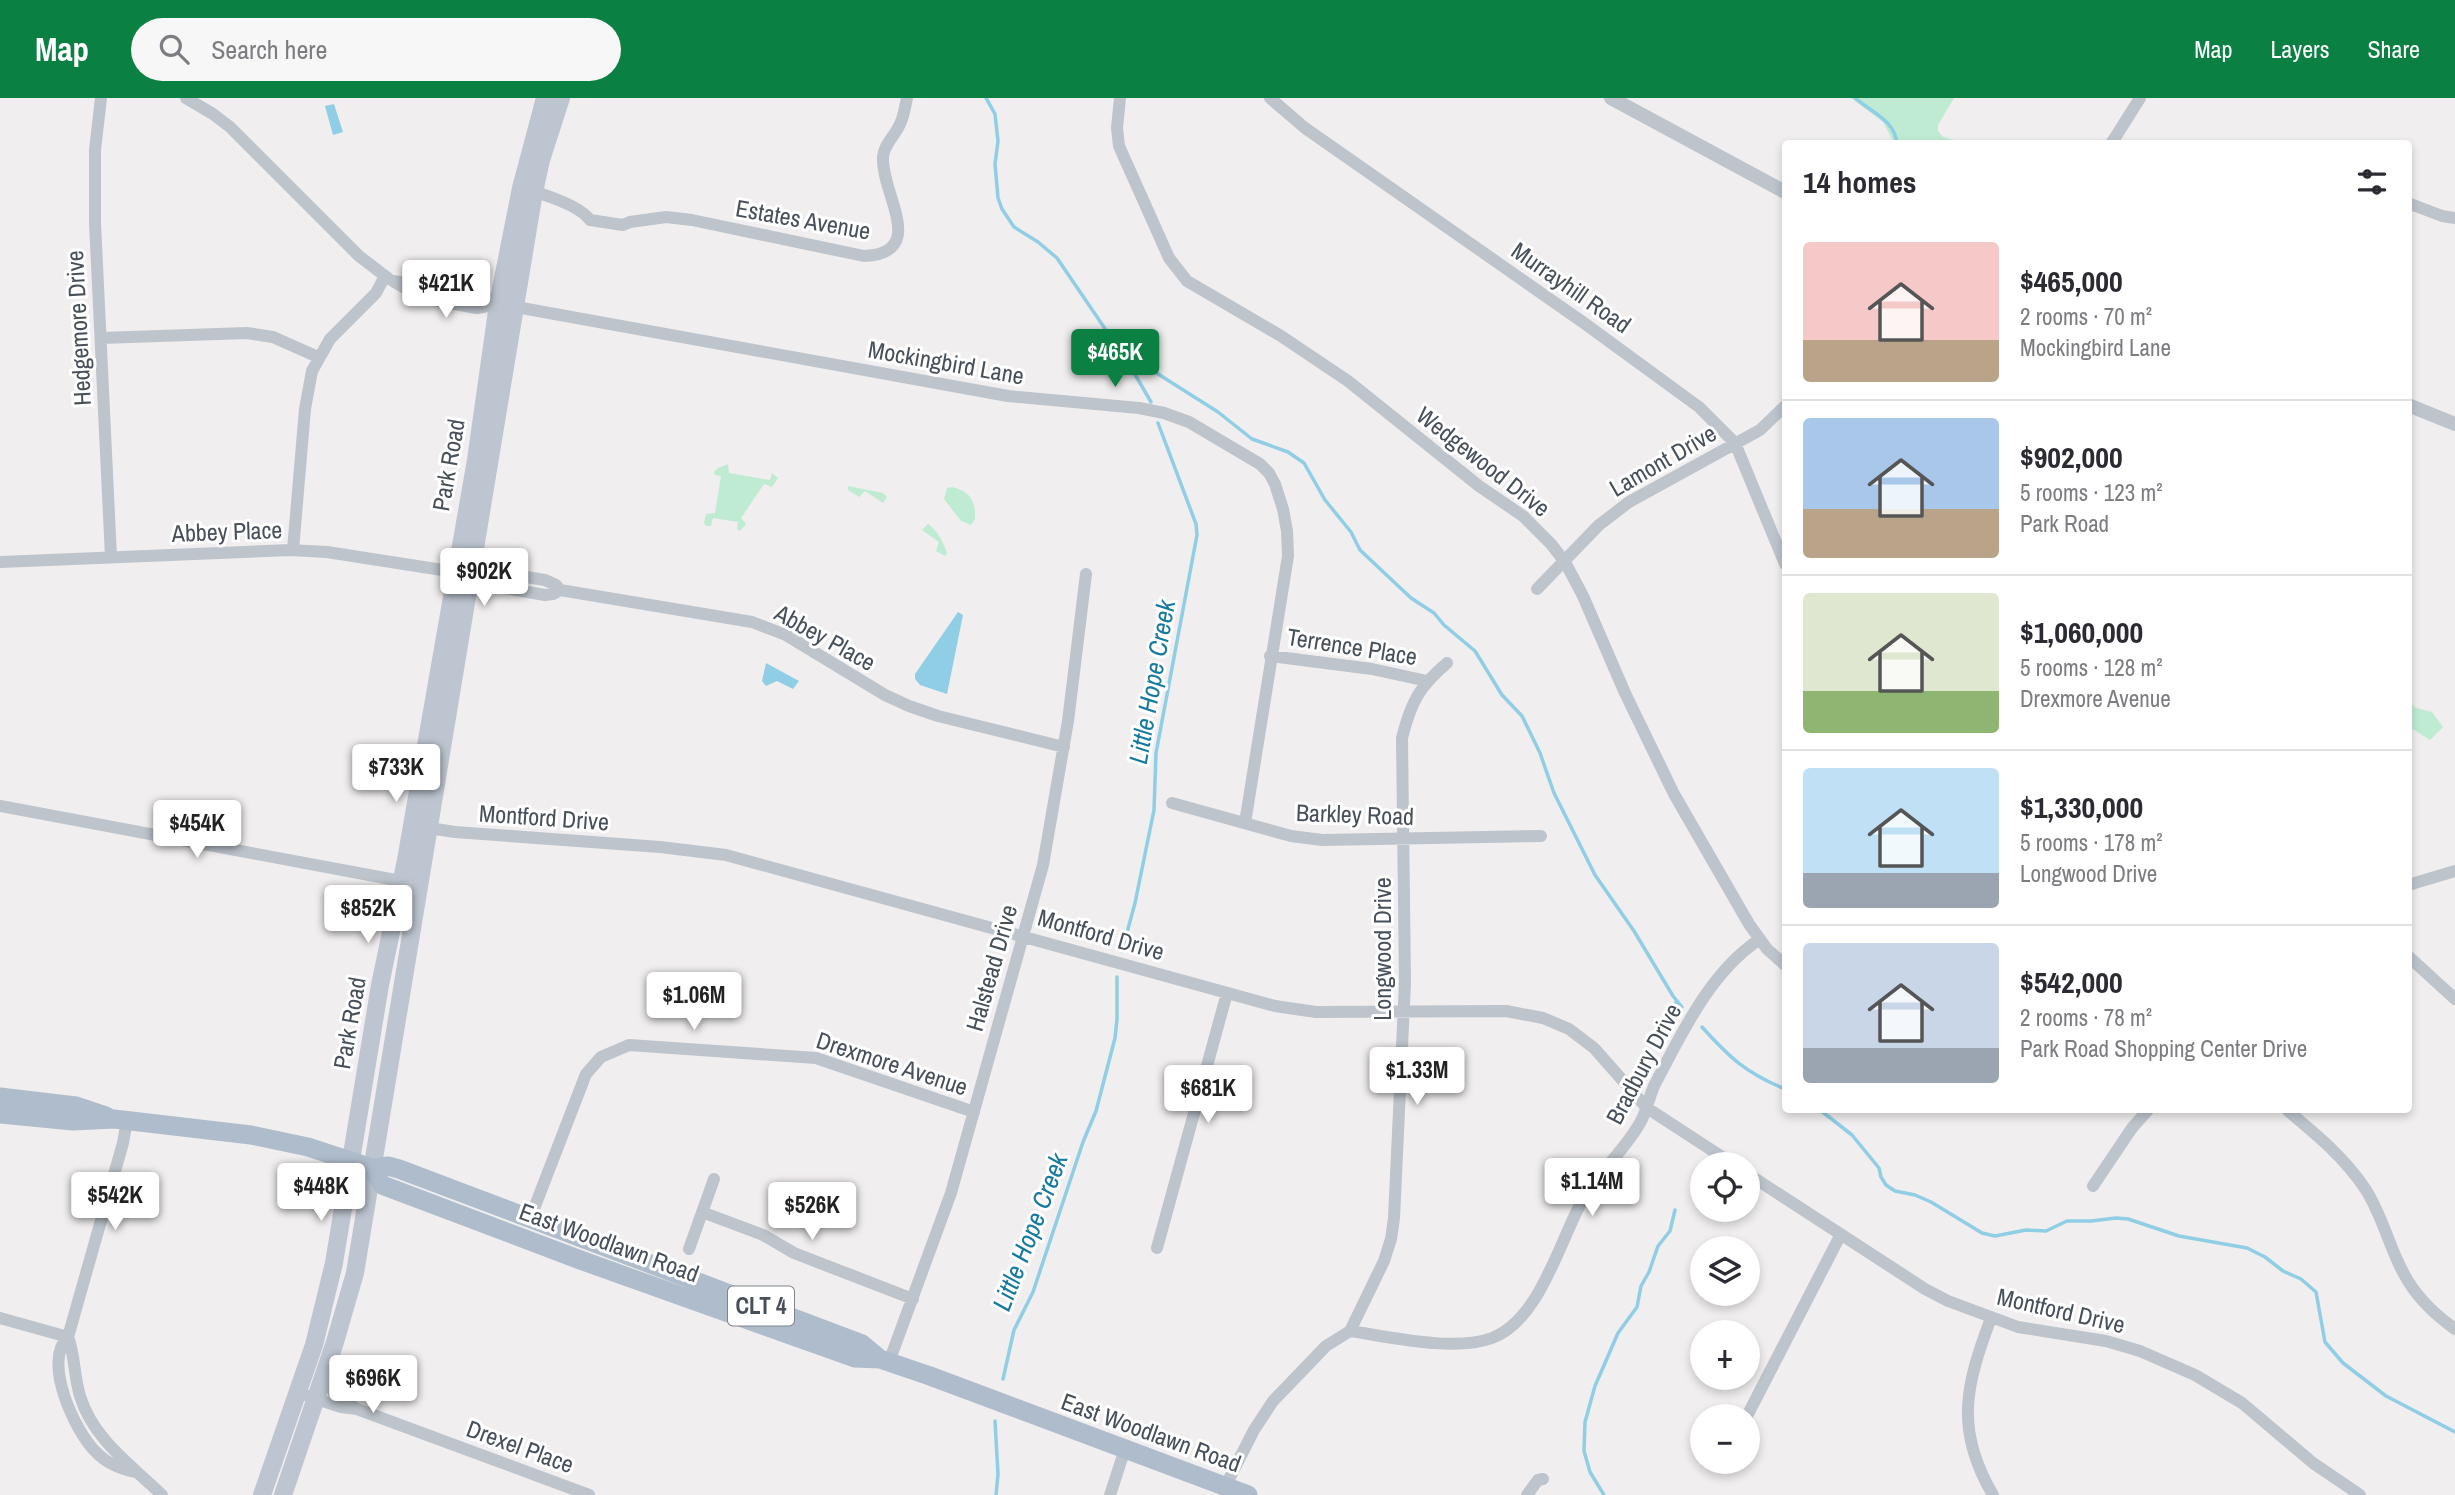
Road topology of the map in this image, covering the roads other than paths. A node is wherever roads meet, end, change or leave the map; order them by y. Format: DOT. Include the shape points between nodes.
graph roads {
  1 [pos="101,98"];
  2 [pos="186,98"];
  3 [pos="545,98"];
  4 [pos="561,98"];
  5 [pos="907,98"];
  6 [pos="1120,98"];
  7 [pos="1270,98"];
  8 [pos="1611,98"];
  9 [pos="2139,98"];
  10 [pos="2113,140"];
  11 [pos="528,190"];
  12 [pos="1782,190"];
  13 [pos="2412,205"];
  14 [pos="2455,218"];
  15 [pos="389,279"];
  16 [pos="507,306"];
  17 [pos="100,338"];
  18 [pos="318,357"];
  19 [pos="2412,407"];
  20 [pos="1782,409"];
  21 [pos="2455,424"];
  22 [pos="1735,443"];
  23 [pos="293,550"];
  24 [pos="111,557"];
  25 [pos="1782,557"];
  26 [pos="0,562"];
  27 [pos="1565,562"];
  28 [pos="465,574"];
  29 [pos="1086,574"];
  30 [pos="1537,589"];
  31 [pos="1270,656"];
  32 [pos="1447,663"];
  33 [pos="1427,681"];
  34 [pos="1064,747"];
  35 [pos="1172,803"];
  36 [pos="0,806"];
  37 [pos="1245,823"];
  38 [pos="420,826"];
  39 [pos="1541,836"];
  40 [pos="1403,838"];
  41 [pos="2455,871"];
  42 [pos="401,881"];
  43 [pos="2412,884"];
  44 [pos="1023,935"];
  45 [pos="1760,939"];
  46 [pos="2412,960"];
  47 [pos="1782,962"];
  48 [pos="1227,993"];
  49 [pos="2455,999"];
  50 [pos="1405,1012"];
  51 [pos="0,1097"];
  52 [pos="1647,1108"];
  53 [pos="974,1112"];
  54 [pos="2145,1113"];
  55 [pos="2291,1113"];
  56 [pos="0,1114"];
  57 [pos="120,1120"];
  58 [pos="1715,1152"];
  59 [pos="351,1161"];
  60 [pos="372,1168"];
  61 [pos="714,1179"];
  62 [pos="1760,1182"];
  63 [pos="2093,1186"];
  64 [pos="702,1212"];
  65 [pos="530,1219"];
  66 [pos="1841,1234"];
  67 [pos="1157,1248"];
  68 [pos="689,1249"];
  69 [pos="913,1299"];
  70 [pos="0,1318"];
  71 [pos="1991,1318"];
  72 [pos="2455,1329"];
  73 [pos="1350,1331"];
  74 [pos="68,1337"];
  75 [pos="884,1360"];
  76 [pos="325,1375"];
  77 [pos="298,1393"];
  78 [pos="316,1399"];
  79 [pos="1753,1404"];
  80 [pos="357,1409"];
  81 [pos="1125,1449"];
  82 [pos="1543,1479"];
  83 [pos="1225,1486"];
  84 [pos="162,1495"];
  85 [pos="262,1495"];
  86 [pos="282,1495"];
  87 [pos="589,1495"];
  88 [pos="1110,1495"];
  89 [pos="1248,1495"];
  90 [pos="1527,1495"];
  91 [pos="1993,1495"];
  92 [pos="2360,1495"];
  1 -- 17 [label="street, Hedgemore Drive" via="94,192"];
  2 -- 15 [label="street" via="230,127 359,256"];
  3 -- 11 [label="main road, Park Road"];
  4 -- 11 [label="main road, Park Road"];
  5 -- 11 [label="street, Estates Avenue" via="900,126 883,154 899,227 899,236 888,252 864,257 692,220 606,218"];
  6 -- 27 [label="street, Wedgewood Drive" via="1119,146 1169,258 1187,281 1348,381 1523,516"];
  7 -- 22 [label="street, Murrayhill Road" via="1305,128 1689,398"];
  8 -- 12 [label="street"];
  9 -- 10 [label="street"];
  11 -- 16 [label="main road, Park Road"];
  13 -- 14 [label="street"];
  15 -- 16 [label="street, Mockingbird Lane" via="471,292"];
  15 -- 18 [label="street"];
  16 -- 28 [label="main road, Park Road"];
  16 -- 31 [label="street, Mockingbird Lane" via="1008,396 1139,408 1189,422 1260,464 1275,484 1288,556"];
  17 -- 18 [label="street" via="247,333 273,337"];
  17 -- 24 [label="street, Hedgemore Drive"];
  18 -- 23 [label="street" via="305,409"];
  19 -- 21 [label="street"];
  20 -- 22 [label="street, Lamont Drive"];
  22 -- 25 [label="street, Murrayhill Road"];
  22 -- 27 [label="street, Lamont Drive" via="1629,502"];
  23 -- 24 [label="street, Abbey Place"];
  23 -- 28 [label="street, Abbey Place"];
  24 -- 26 [label="street, Abbey Place"];
  27 -- 30 [label="street, Lamont Drive"];
  27 -- 45 [label="street, Wedgewood Drive" via="1674,794"];
  28 -- 34 [label="street, Abbey Place" via="545,595 560,590 752,622 786,635 909,706"];
  28 -- 38 [label="main road, Park Road"];
  29 -- 34 [label="street, Halstead Drive"];
  31 -- 33 [label="street, Terrence Place"];
  31 -- 37 [label="street, Mockingbird Lane"];
  32 -- 33 [label="street, Longwood Drive"];
  33 -- 40 [label="street, Longwood Drive" via="1411,705 1402,738"];
  34 -- 44 [label="street, Halstead Drive" via="1047,847"];
  35 -- 37 [label="street, Barkley Road"];
  36 -- 42 [label="street"];
  37 -- 40 [label="street, Barkley Road" via="1322,839"];
  38 -- 42 [label="main road, Park Road"];
  38 -- 44 [label="street, Montford Drive" via="726,855"];
  38 -- 60 [label="main road, Park Road"];
  39 -- 40 [label="street, Barkley Road"];
  40 -- 50 [label="street, Longwood Drive"];
  41 -- 43 [label="street"];
  42 -- 59 [label="main road, Park Road"];
  44 -- 48 [label="street, Montford Drive"];
  44 -- 53 [label="street, Halstead Drive"];
  45 -- 47 [label="street, Wedgewood Drive"];
  45 -- 52 [label="street, Bradbury Drive" via="1727,968 1702,1001 1654,1086"];
  46 -- 49 [label="street"];
  48 -- 50 [label="street, Montford Drive" via="1316,1012"];
  48 -- 67 [label="street"];
  50 -- 52 [label="street, Montford Drive" via="1506,1011 1543,1018 1594,1048"];
  50 -- 73 [label="street, Longwood Drive" via="1391,1239"];
  51 -- 57 [label="main road, East Woodlawn Road" via="76,1106"];
  52 -- 58 [label="street, Montford Drive"];
  52 -- 73 [label="street, Bradbury Drive" via="1640,1124 1582,1200 1535,1299 1513,1327 1493,1338 1461,1344"];
  53 -- 65 [label="street, Drexmore Avenue" via="816,1058 629,1045 601,1057 589,1069"];
  53 -- 69 [label="street, Halstead Drive"];
  54 -- 63 [label="street"];
  55 -- 72 [label="street" via="2349,1167 2373,1203 2414,1290"];
  56 -- 57 [label="main road, East Woodlawn Road"];
  57 -- 59 [label="main road, East Woodlawn Road" via="273,1139"];
  57 -- 74 [label="street" via="124,1143"];
  59 -- 60 [label="main road, East Woodlawn Road"];
  59 -- 77 [label="main road, Park Road" via="326,1302"];
  60 -- 65 [label="main road, East Woodlawn Road / CLT 4" via="399,1169"];
  60 -- 75 [label="main road, East Woodlawn Road" via="382,1185 571,1256 855,1358"];
  60 -- 76 [label="main road, Park Road" via="352,1289"];
  61 -- 64 [label="street"];
  62 -- 66 [label="street, Montford Drive"];
  64 -- 68 [label="street"];
  64 -- 69 [label="street"];
  65 -- 75 [label="main road, East Woodlawn Road / CLT 4" via="862,1344"];
  66 -- 71 [label="street, Montford Drive" via="1925,1289"];
  66 -- 79 [label="street"];
  69 -- 75 [label="street, Halstead Drive"];
  70 -- 74 [label="street"];
  71 -- 91 [label="street" via="1972,1372 1967,1416 1975,1458"];
  71 -- 92 [label="street, Montford Drive" via="2030,1330 2108,1342 2195,1375 2242,1404 2312,1463"];
  73 -- 83 [label="street, Longwood Drive" via="1326,1346 1273,1401"];
  74 -- 84 [label="street" via="86,1411 111,1449"];
  75 -- 81 [label="main road, East Woodlawn Road"];
  76 -- 78 [label="main road, Park Road"];
  76 -- 80 [label="street, Drexel Place" via="335,1395"];
  77 -- 78 [label="street, Drexel Place"];
  77 -- 85 [label="main road, Park Road"];
  78 -- 80 [label="street, Drexel Place"];
  78 -- 86 [label="main road, Park Road"];
  80 -- 87 [label="street, Drexel Place"];
  81 -- 83 [label="main road, East Woodlawn Road"];
  81 -- 88 [label="street"];
  82 -- 90 [label="street"];
  83 -- 89 [label="main road, East Woodlawn Road"];
}
